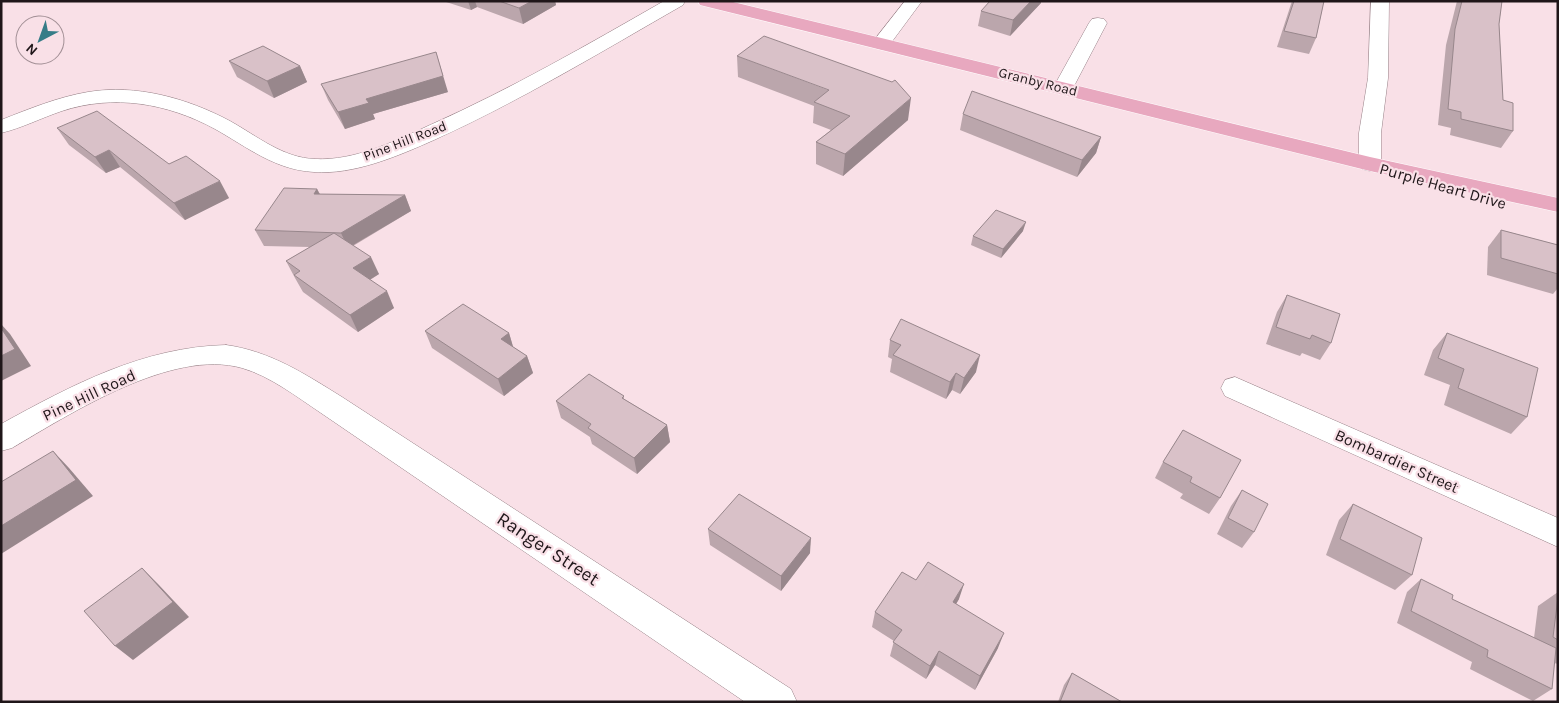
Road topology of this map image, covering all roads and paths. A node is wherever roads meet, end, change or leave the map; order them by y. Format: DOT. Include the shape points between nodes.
graph roads {
  1 [pos="677,1"];
  2 [pos="706,1"];
  3 [pos="914,1"];
  4 [pos="1380,1"];
  5 [pos="1098,23"];
  6 [pos="881,42"];
  7 [pos="1063,88"];
  8 [pos="1,127"];
  9 [pos="1370,164"];
  10 [pos="1558,191"];
  11 [pos="1558,205"];
  12 [pos="1558,219"];
  13 [pos="1235,388"];
  14 [pos="318,397"];
  15 [pos="1,439"];
  16 [pos="1558,533"];
  17 [pos="778,702"];
  1 -- 8 [label="street, Pine Hill Road" via="479,110 402,145 337,164 300,164 271,154 196,113 137,97 88,98"];
  2 -- 6 [label="main road, Granby Road"];
  3 -- 6 [label="street"];
  4 -- 9 [label="street" via="1378,78 1370,133"];
  5 -- 7 [label="street"];
  6 -- 7 [label="main road, Granby Road"];
  7 -- 9 [label="main road, Granby Road"];
  9 -- 10 [label="main road"];
  9 -- 11 [label="main road, Purple Heart Drive"];
  9 -- 12 [label="main road, Purple Heart Drive"];
  13 -- 16 [label="street, Bombardier Street"];
  14 -- 15 [label="street, Pine Hill Road" via="267,365 241,357 204,355 159,364 107,384"];
  14 -- 17 [label="street, Ranger Street"];
}
